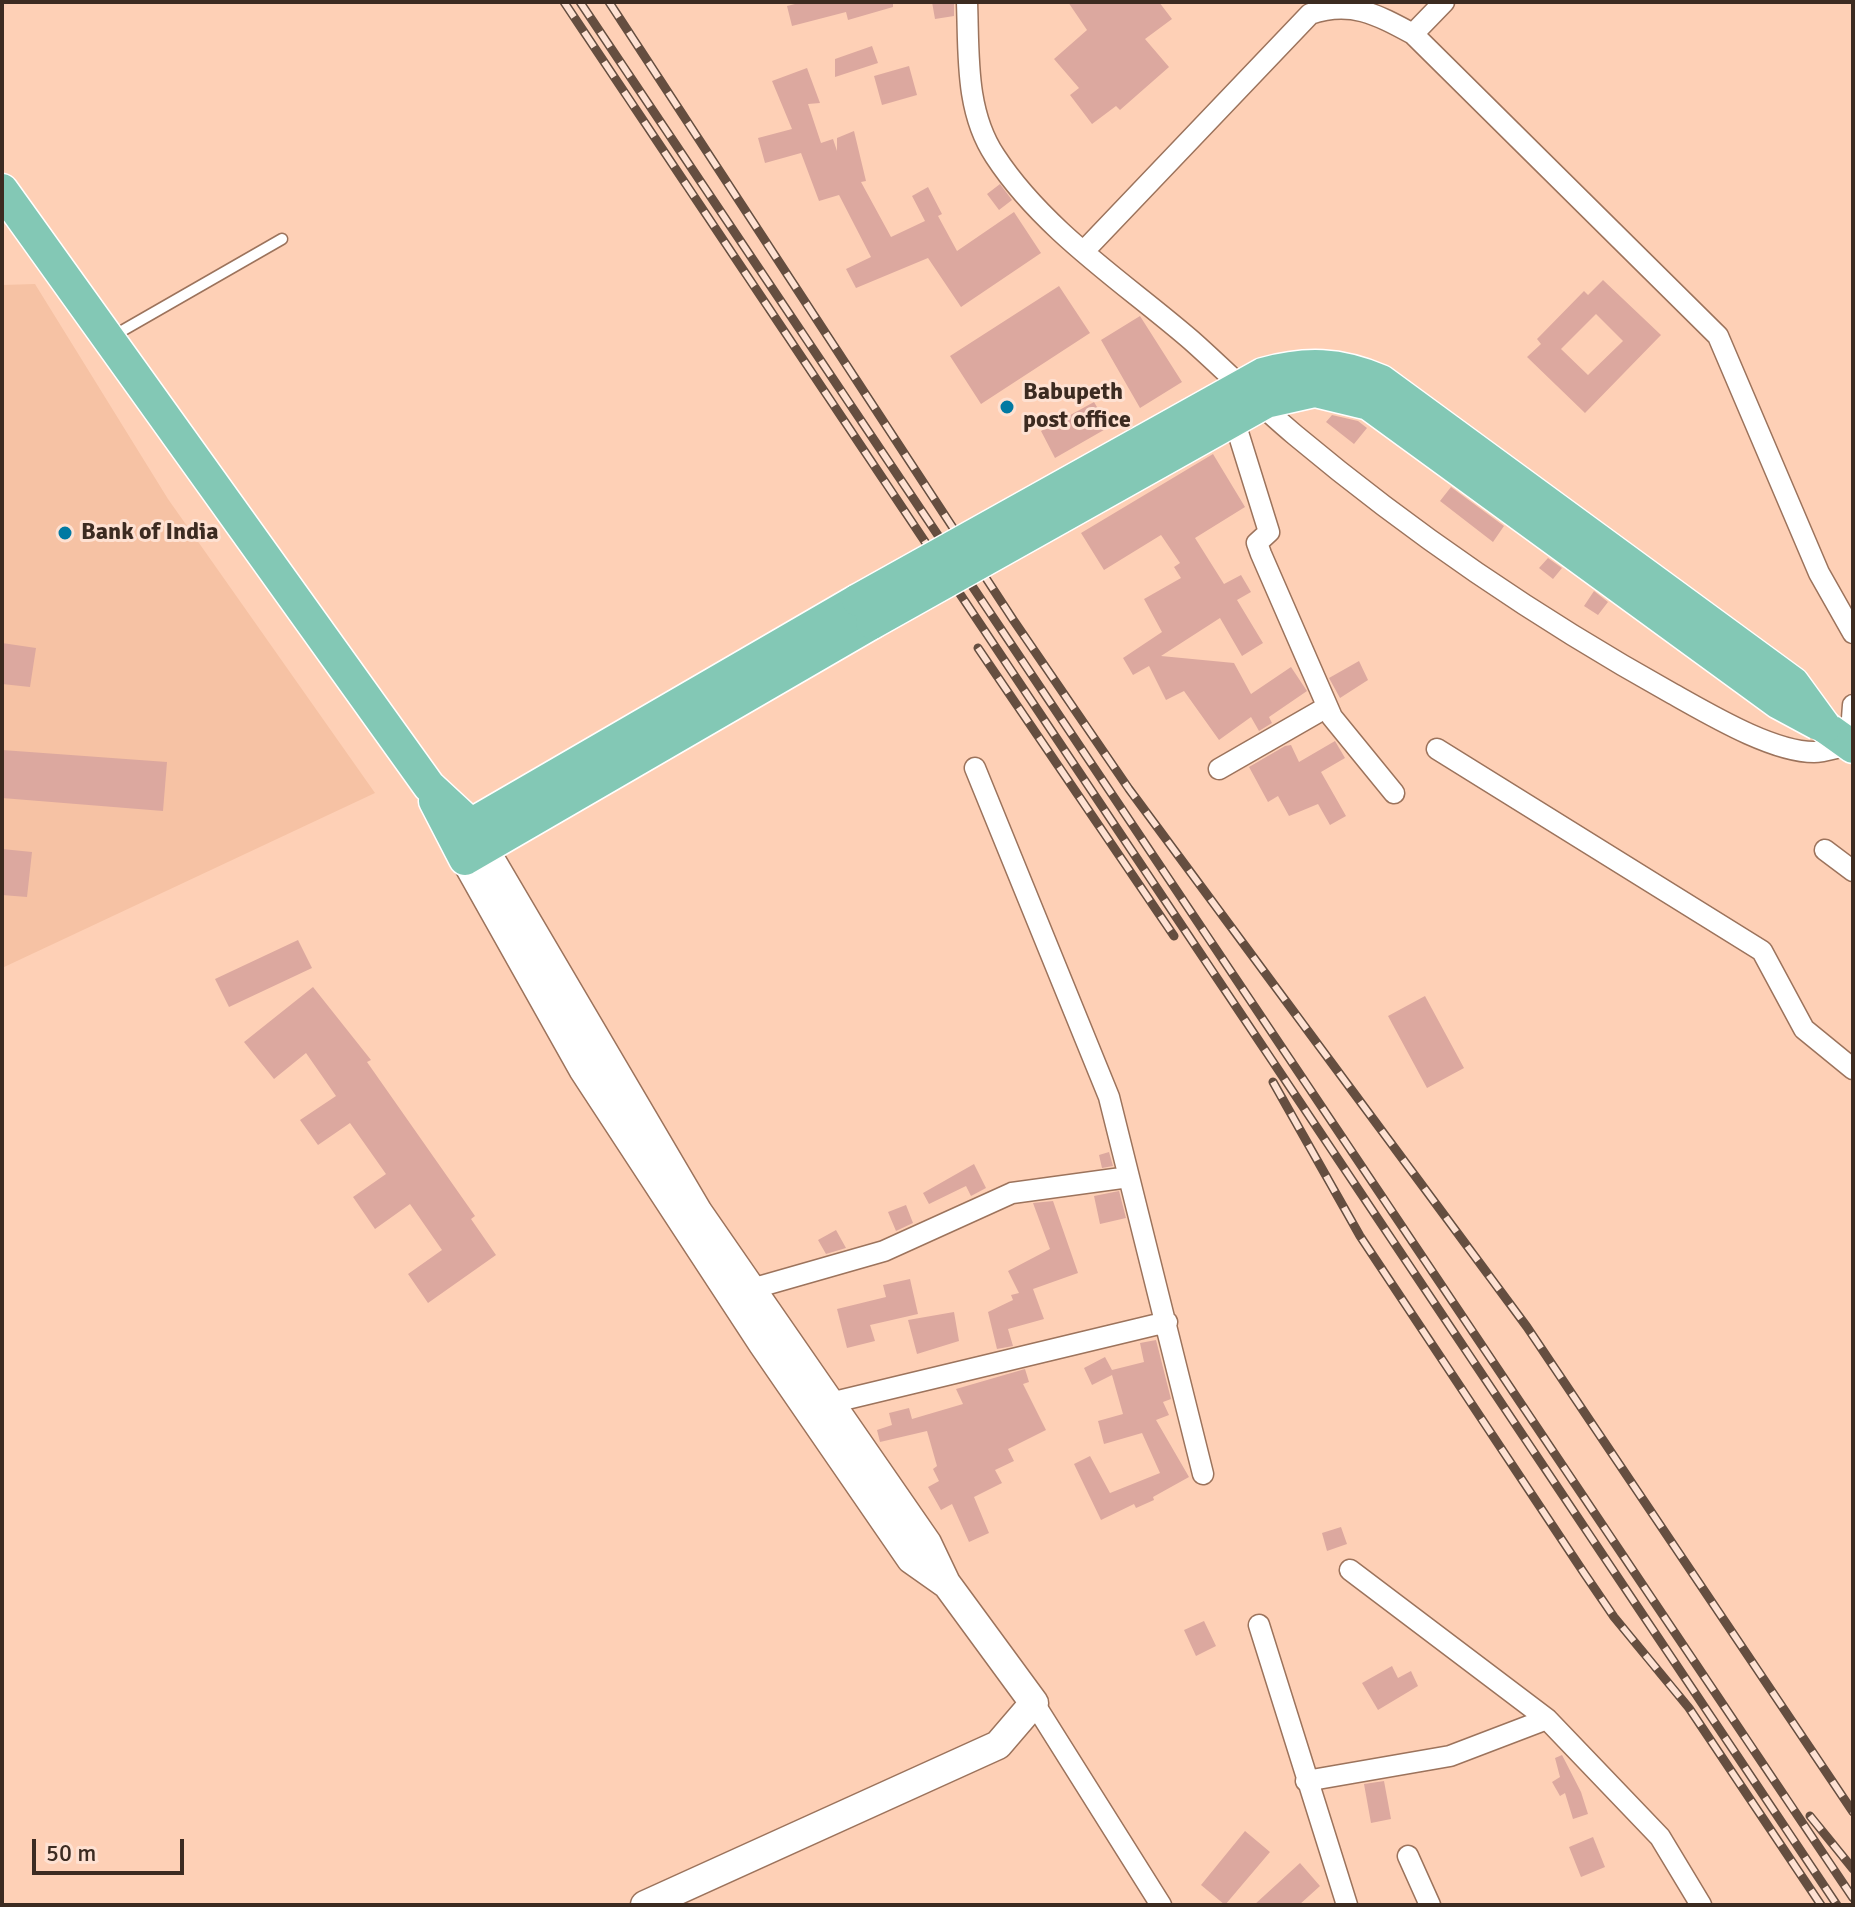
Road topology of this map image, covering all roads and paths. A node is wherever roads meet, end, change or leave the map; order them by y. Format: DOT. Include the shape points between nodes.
graph roads {
  1 [pos="967,2"];
  2 [pos="1337,2"];
  3 [pos="1444,2"];
  4 [pos="1413,34"];
  5 [pos="2,190"];
  6 [pos="282,239"];
  7 [pos="1084,251"];
  8 [pos="107,339"];
  9 [pos="1217,364"];
  10 [pos="1853,633"];
  11 [pos="1853,705"];
  12 [pos="1327,707"];
  13 [pos="1843,740"];
  14 [pos="1437,749"];
  15 [pos="975,768"];
  16 [pos="1219,769"];
  17 [pos="1394,793"];
  18 [pos="467,842"];
  19 [pos="1825,850"];
  20 [pos="1853,871"];
  21 [pos="1853,1069"];
  22 [pos="1129,1177"];
  23 [pos="751,1289"];
  24 [pos="1167,1322"];
  25 [pos="830,1403"];
  26 [pos="1203,1474"];
  27 [pos="1350,1570"];
  28 [pos="946,1583"];
  29 [pos="1259,1625"];
  30 [pos="1034,1703"];
  31 [pos="1547,1719"];
  32 [pos="1306,1781"];
  33 [pos="1408,1856"];
  34 [pos="645,1905"];
  35 [pos="1161,1905"];
  36 [pos="1347,1905"];
  37 [pos="1430,1905"];
  38 [pos="1701,1905"];
  1 -- 7 [label="street" via="970,79 983,132 1026,196"];
  2 -- 4 [label="street" via="1365,8"];
  2 -- 7 [label="street" via="1310,14"];
  3 -- 4 [label="street"];
  4 -- 10 [label="street" via="1718,336 1819,573"];
  5 -- 8 [label="main road"];
  6 -- 8 [label="lane"];
  7 -- 9 [label="street"];
  8 -- 18 [label="main road"];
  9 -- 12 [label="street" via="1269,532 1257,543"];
  9 -- 13 [label="street" via="1295,435 1424,535 1585,645 1733,728 1813,752"];
  11 -- 13 [label="street"];
  12 -- 16 [label="street"];
  12 -- 17 [label="street"];
  13 -- 18 [label="main road, bridge" via="1779,703 1369,404 1315,391 1266,402 865,612"];
  14 -- 21 [label="street" via="1762,951 1804,1029"];
  15 -- 22 [label="street" via="1104,1084"];
  18 -- 23 [label="street"];
  18 -- 28 [label="street" via="583,1069 911,1559"];
  19 -- 20 [label="street"];
  22 -- 23 [label="street" via="1012,1193 884,1251"];
  22 -- 24 [label="street"];
  23 -- 25 [label="street"];
  24 -- 25 [label="street"];
  24 -- 26 [label="street"];
  25 -- 28 [label="street" via="927,1543"];
  27 -- 31 [label="street"];
  28 -- 30 [label="street"];
  29 -- 32 [label="street"];
  30 -- 34 [label="street" via="998,1745"];
  30 -- 35 [label="street"];
  31 -- 32 [label="street" via="1450,1756"];
  31 -- 38 [label="street" via="1660,1837"];
  32 -- 36 [label="street"];
  33 -- 37 [label="street"];
}
